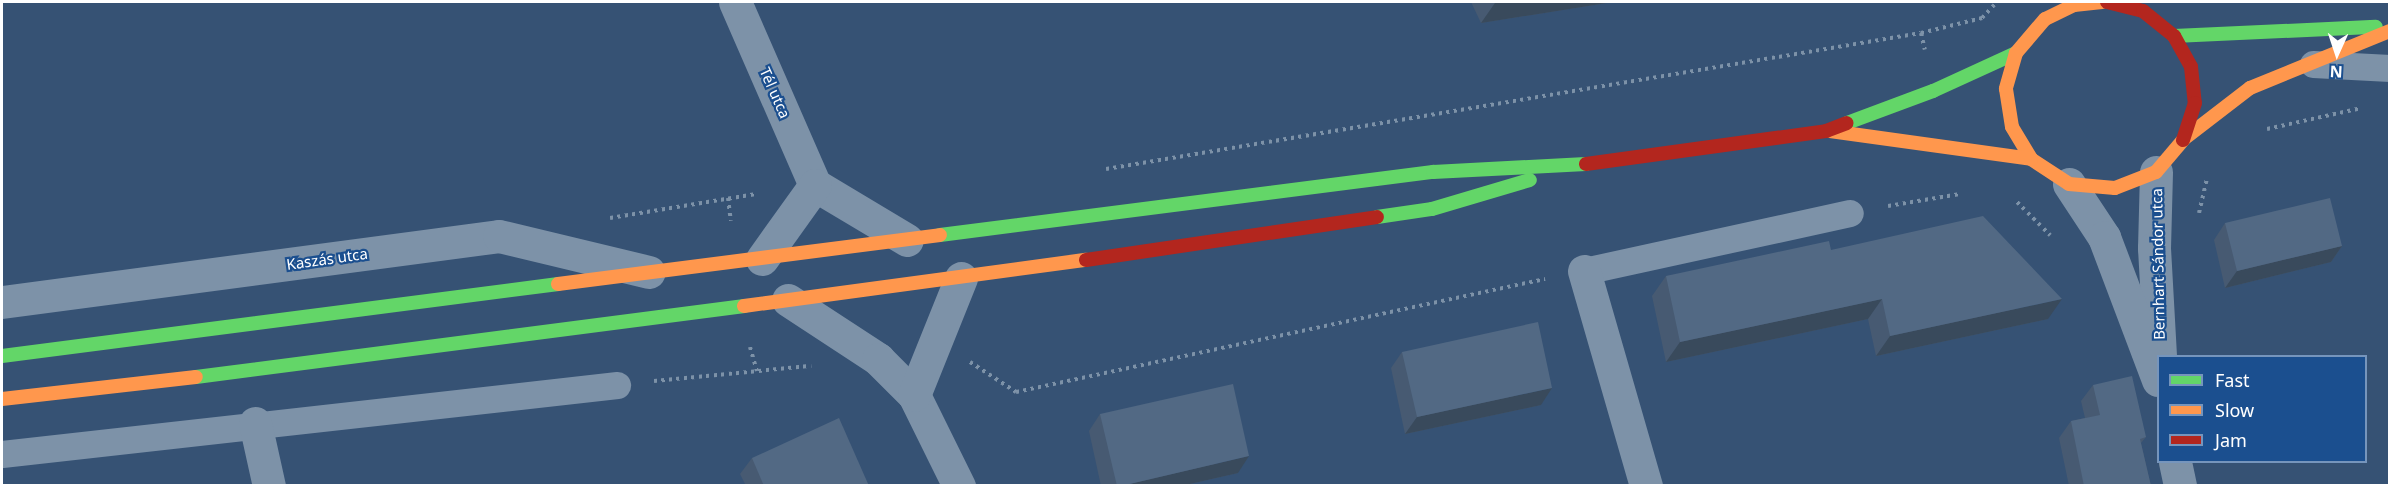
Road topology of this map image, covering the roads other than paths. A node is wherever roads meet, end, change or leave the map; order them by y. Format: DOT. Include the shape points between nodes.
graph roads {
  1 [pos="735,2"];
  2 [pos="2104,2"];
  3 [pos="2042,10"];
  4 [pos="2390,26"];
  5 [pos="2390,31"];
  6 [pos="2174,36"];
  7 [pos="2016,53"];
  8 [pos="2309,64"];
  9 [pos="2390,68"];
  10 [pos="1826,130"];
  11 [pos="2185,138"];
  12 [pos="2031,159"];
  13 [pos="1587,164"];
  14 [pos="2156,172"];
  15 [pos="2069,184"];
  16 [pos="815,185"];
  17 [pos="1850,213"];
  18 [pos="907,240"];
  19 [pos="762,259"];
  20 [pos="1584,271"];
  21 [pos="649,272"];
  22 [pos="960,278"];
  23 [pos="788,300"];
  24 [pos="2,302"];
  25 [pos="2160,355"];
  26 [pos="2,356"];
  27 [pos="2157,377"];
  28 [pos="617,385"];
  29 [pos="914,395"];
  30 [pos="2,399"];
  31 [pos="255,423"];
  32 [pos="2,454"];
  33 [pos="2175,463"];
  34 [pos="269,486"];
  35 [pos="959,486"];
  36 [pos="1646,486"];
  37 [pos="2180,486"];
  1 -- 16 [label="street, Tél utca"];
  2 -- 3 [label="main road"];
  2 -- 6 [label="main road" via="2143,11"];
  3 -- 7 [label="main road"];
  4 -- 6 [label="main road"];
  5 -- 8 [label="main road"];
  6 -- 11 [label="main road" via="2191,67 2195,103"];
  7 -- 10 [label="main road" via="1933,91"];
  7 -- 12 [label="main road" via="2007,89 2010,117"];
  8 -- 9 [label="lane"];
  8 -- 11 [label="main road" via="2250,88"];
  10 -- 12 [label="main road"];
  10 -- 13 [label="main road"];
  11 -- 14 [label="main road"];
  12 -- 15 [label="main road"];
  13 -- 18 [label="main road" via="1433,172"];
  13 -- 22 [label="main road" via="1432,209"];
  14 -- 15 [label="main road" via="2115,188"];
  14 -- 25 [label="street, Bernhart Sándor utca" via="2154,248"];
  15 -- 27 [label="street, Bernhart Sándor utca" via="2104,237"];
  16 -- 18 [label="street"];
  16 -- 19 [label="street"];
  17 -- 20 [label="lane"];
  18 -- 19 [label="main road"];
  19 -- 21 [label="main road"];
  20 -- 36 [label="street"];
  21 -- 24 [label="street, Kaszás utca" via="499,236"];
  21 -- 26 [label="main road"];
  22 -- 23 [label="main road"];
  22 -- 29 [label="street"];
  23 -- 29 [label="street" via="878,360"];
  23 -- 30 [label="main road"];
  28 -- 31 [label="lane"];
  29 -- 35 [label="street"];
  31 -- 32 [label="lane"];
  31 -- 34 [label="street"];
  33 -- 37 [label="street"];
}
